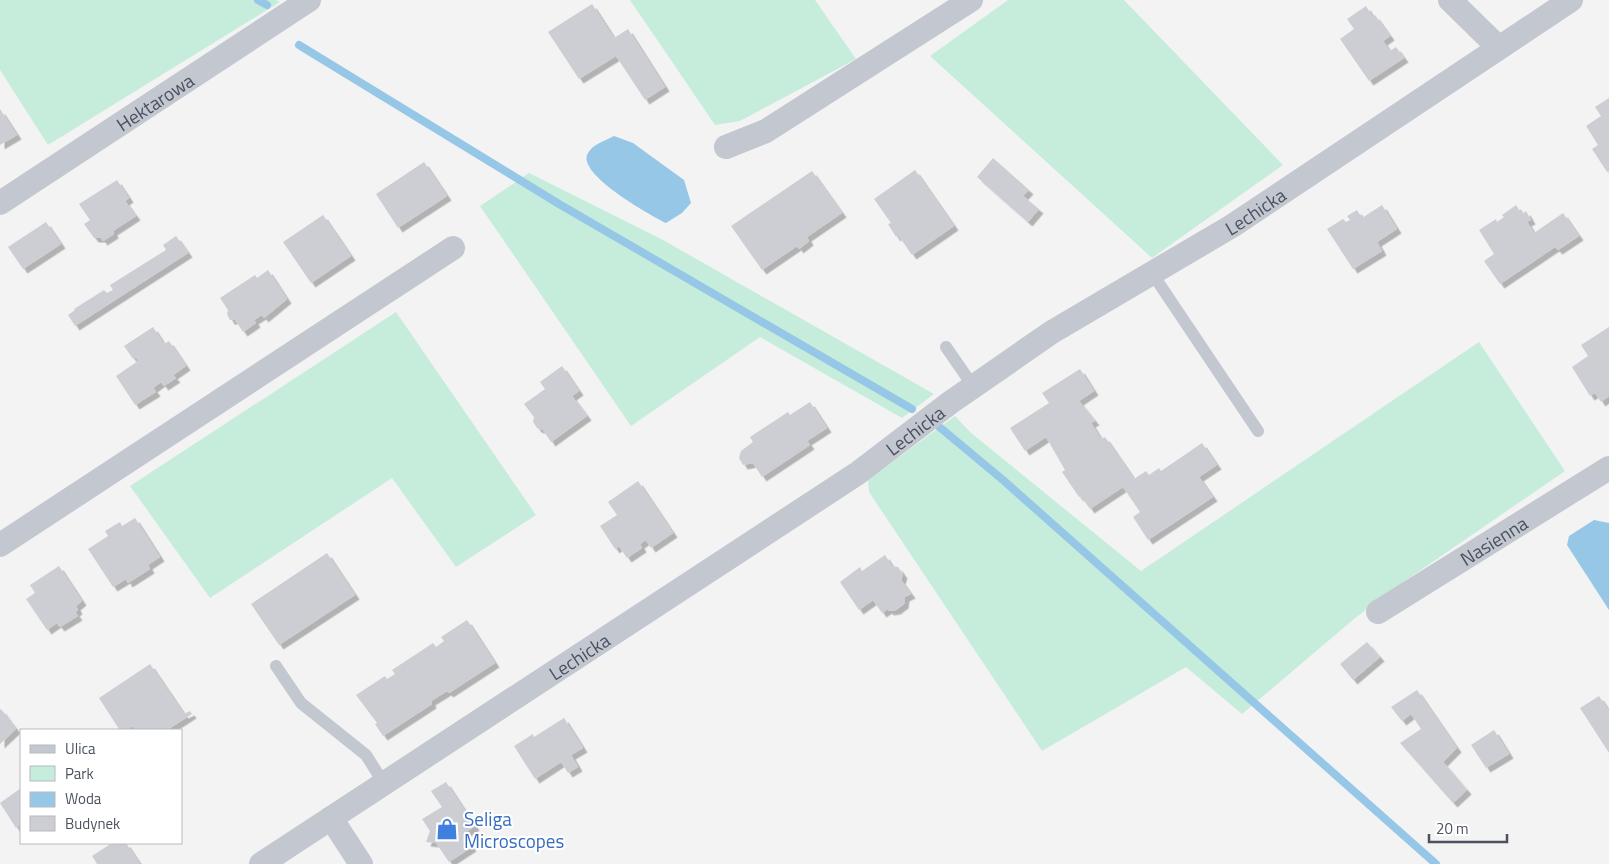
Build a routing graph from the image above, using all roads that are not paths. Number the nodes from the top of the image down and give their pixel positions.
1 (309, 0) edge
2 (971, 0) edge
3 (1450, 0) edge
4 (1571, 0) edge
5 (1498, 47) junction
6 (726, 147) dead end
7 (0, 203) edge
8 (453, 248) dead end
9 (1152, 273) junction
10 (946, 347) dead end
11 (973, 386) junction
12 (1258, 431) dead end
13 (1609, 468) edge
14 (0, 544) edge
15 (1378, 612) dead end
16 (276, 666) dead end
17 (383, 782) junction
18 (331, 818) junction
19 (261, 864) edge
20 (360, 864) edge

1 - 7 street, Hektarowa
2 - 6 street
3 - 5 street
4 - 5 street, Lechicka
5 - 9 street, Lechicka
8 - 14 street
9 - 11 street, Lechicka
9 - 12 lane
10 - 11 lane
11 - 17 street, Lechicka
13 - 15 street, Nasienna
16 - 17 lane
17 - 18 street, Lechicka
18 - 19 street, Lechicka
18 - 20 street

